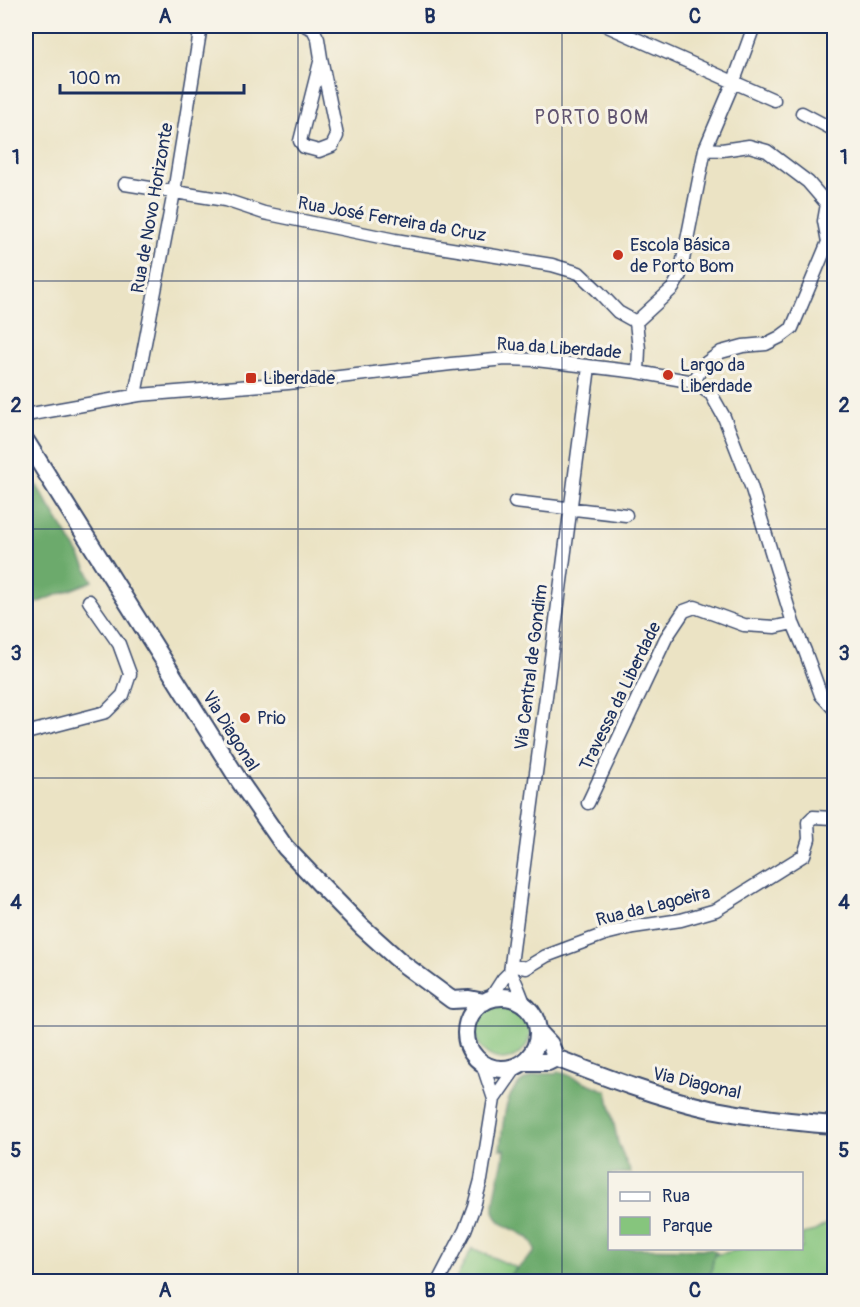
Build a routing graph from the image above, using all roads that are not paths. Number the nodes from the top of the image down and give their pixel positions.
1 (201, 26) edge
2 (306, 26) edge
3 (607, 26) edge
4 (754, 26) edge
5 (625, 29) edge
6 (321, 58) junction
7 (734, 81) junction
8 (774, 100) dead end
9 (802, 113) dead end
10 (834, 130) edge
11 (705, 149) junction
12 (125, 184) dead end
13 (834, 191) edge
14 (174, 192) junction
15 (826, 204) junction
16 (636, 321) junction
17 (589, 368) junction
18 (638, 372) junction
19 (694, 382) junction
20 (135, 395) junction
21 (26, 415) edge
22 (26, 441) edge
23 (515, 502) dead end
24 (570, 509) junction
25 (627, 515) dead end
26 (89, 601) dead end
27 (793, 623) junction
28 (834, 709) edge
29 (26, 733) edge
30 (588, 803) dead end
31 (834, 818) edge
32 (511, 968) junction
33 (452, 1000) junction
34 (487, 1001) junction
35 (525, 1005) junction
36 (538, 1031) junction
37 (466, 1032) junction
38 (556, 1058) junction
39 (482, 1063) junction
40 (520, 1064) junction
41 (494, 1099) junction
42 (834, 1125) edge
43 (438, 1281) edge

1 - 14 street, Rua de Novo Horizonte
2 - 6 street
3 - 5 street
4 - 7 street
5 - 7 street
6 - 6 street
7 - 8 street
7 - 11 street
9 - 10 street
11 - 15 street
11 - 16 street
12 - 14 street, Rua José Ferreira da Cruz
13 - 15 street
14 - 16 street, Rua José Ferreira da Cruz
14 - 20 street, Rua de Novo Horizonte
15 - 19 street
16 - 18 street
17 - 18 street, Rua da Liberdade
17 - 20 street, Rua da Liberdade
17 - 24 street, Via Central de Gondim
18 - 19 street, Rua da Liberdade
19 - 27 street
20 - 21 street, Rua da Liberdade
22 - 33 main road, Via Diagonal
23 - 24 street
24 - 25 street
24 - 32 street, Via Central de Gondim
26 - 29 street
27 - 28 street
27 - 30 street, Travessa da Liberdade
31 - 32 street, Rua da Lagoeira
32 - 34 street, Via Central de Gondim
32 - 35 street
33 - 34 main road
33 - 37 main road
34 - 35 main road
34 - 37 main road
35 - 36 main road
36 - 38 main road
36 - 40 main road
37 - 39 main road
38 - 40 main road, Via Diagonal
38 - 42 main road, Via Diagonal
39 - 40 main road, Via Diagonal
39 - 41 street
40 - 41 street
41 - 43 street

